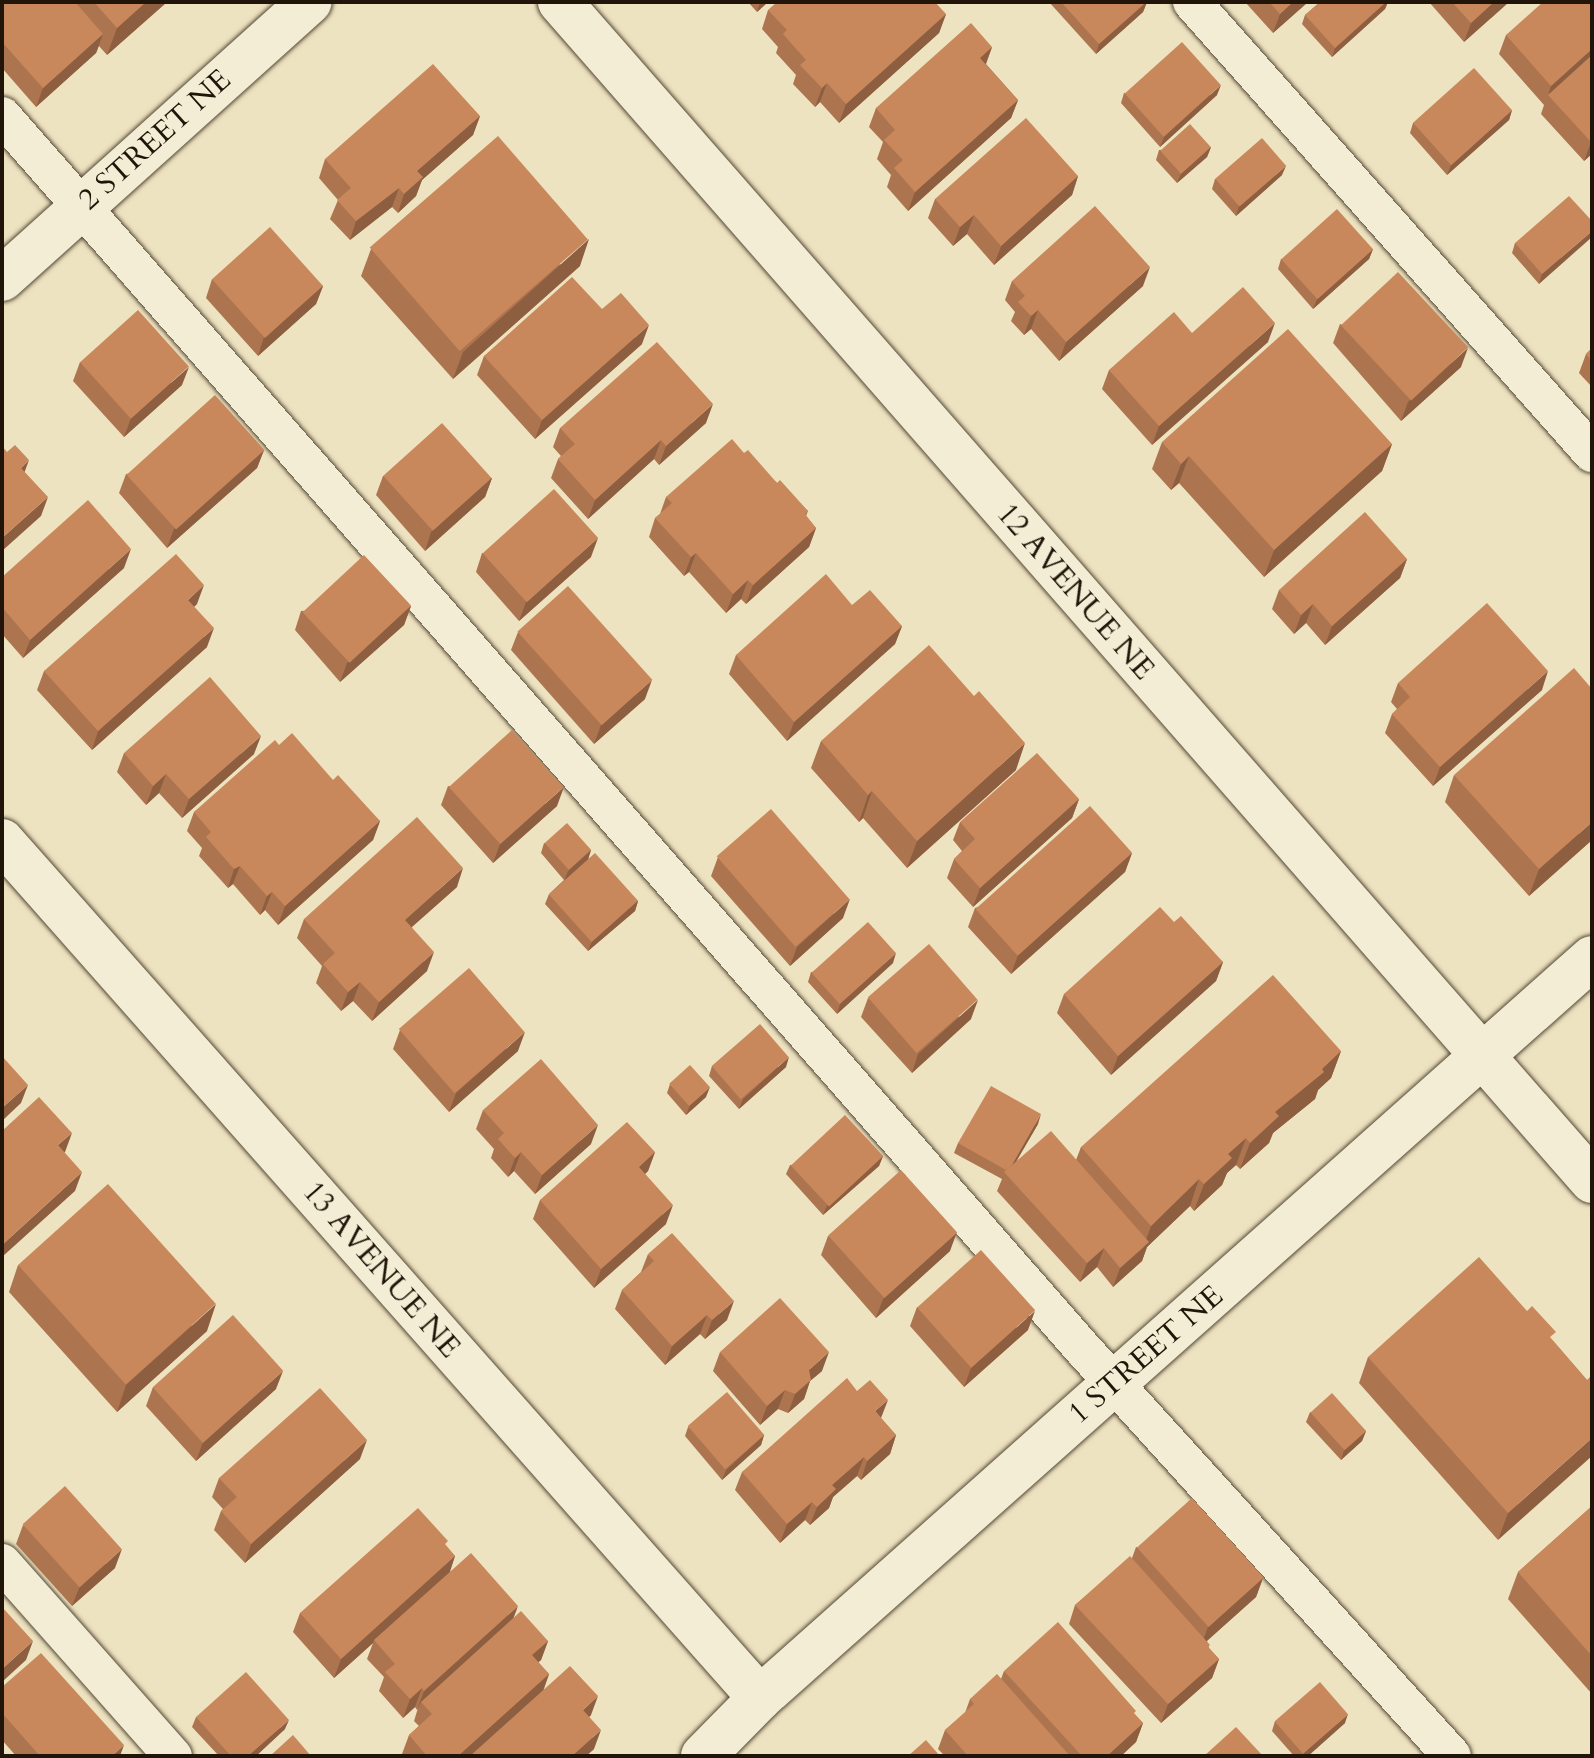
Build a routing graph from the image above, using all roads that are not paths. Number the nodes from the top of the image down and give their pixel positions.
1 (310, 2) edge
2 (560, 2) edge
3 (1192, 2) edge
4 (2, 116) edge
5 (81, 206) junction
6 (2, 279) edge
7 (1592, 453) edge
8 (2, 841) edge
9 (1592, 958) edge
10 (1482, 1059) junction
11 (1592, 1181) edge
12 (1114, 1383) junction
13 (2, 1563) edge
14 (760, 1698) junction
15 (173, 1756) edge
16 (703, 1756) edge
17 (1452, 1756) edge

1 - 5 street, 2 STREET NE
2 - 10 street, 12 AVENUE NE
3 - 7 lane
4 - 5 lane
5 - 6 street, 2 STREET NE
5 - 12 lane
8 - 14 street, 13 AVENUE NE
9 - 10 street, 1 STREET NE
10 - 11 street, 12 AVENUE NE
10 - 12 street, 1 STREET NE
12 - 14 street, 1 STREET NE
12 - 17 lane
13 - 15 lane
14 - 16 street, 1 STREET NE

